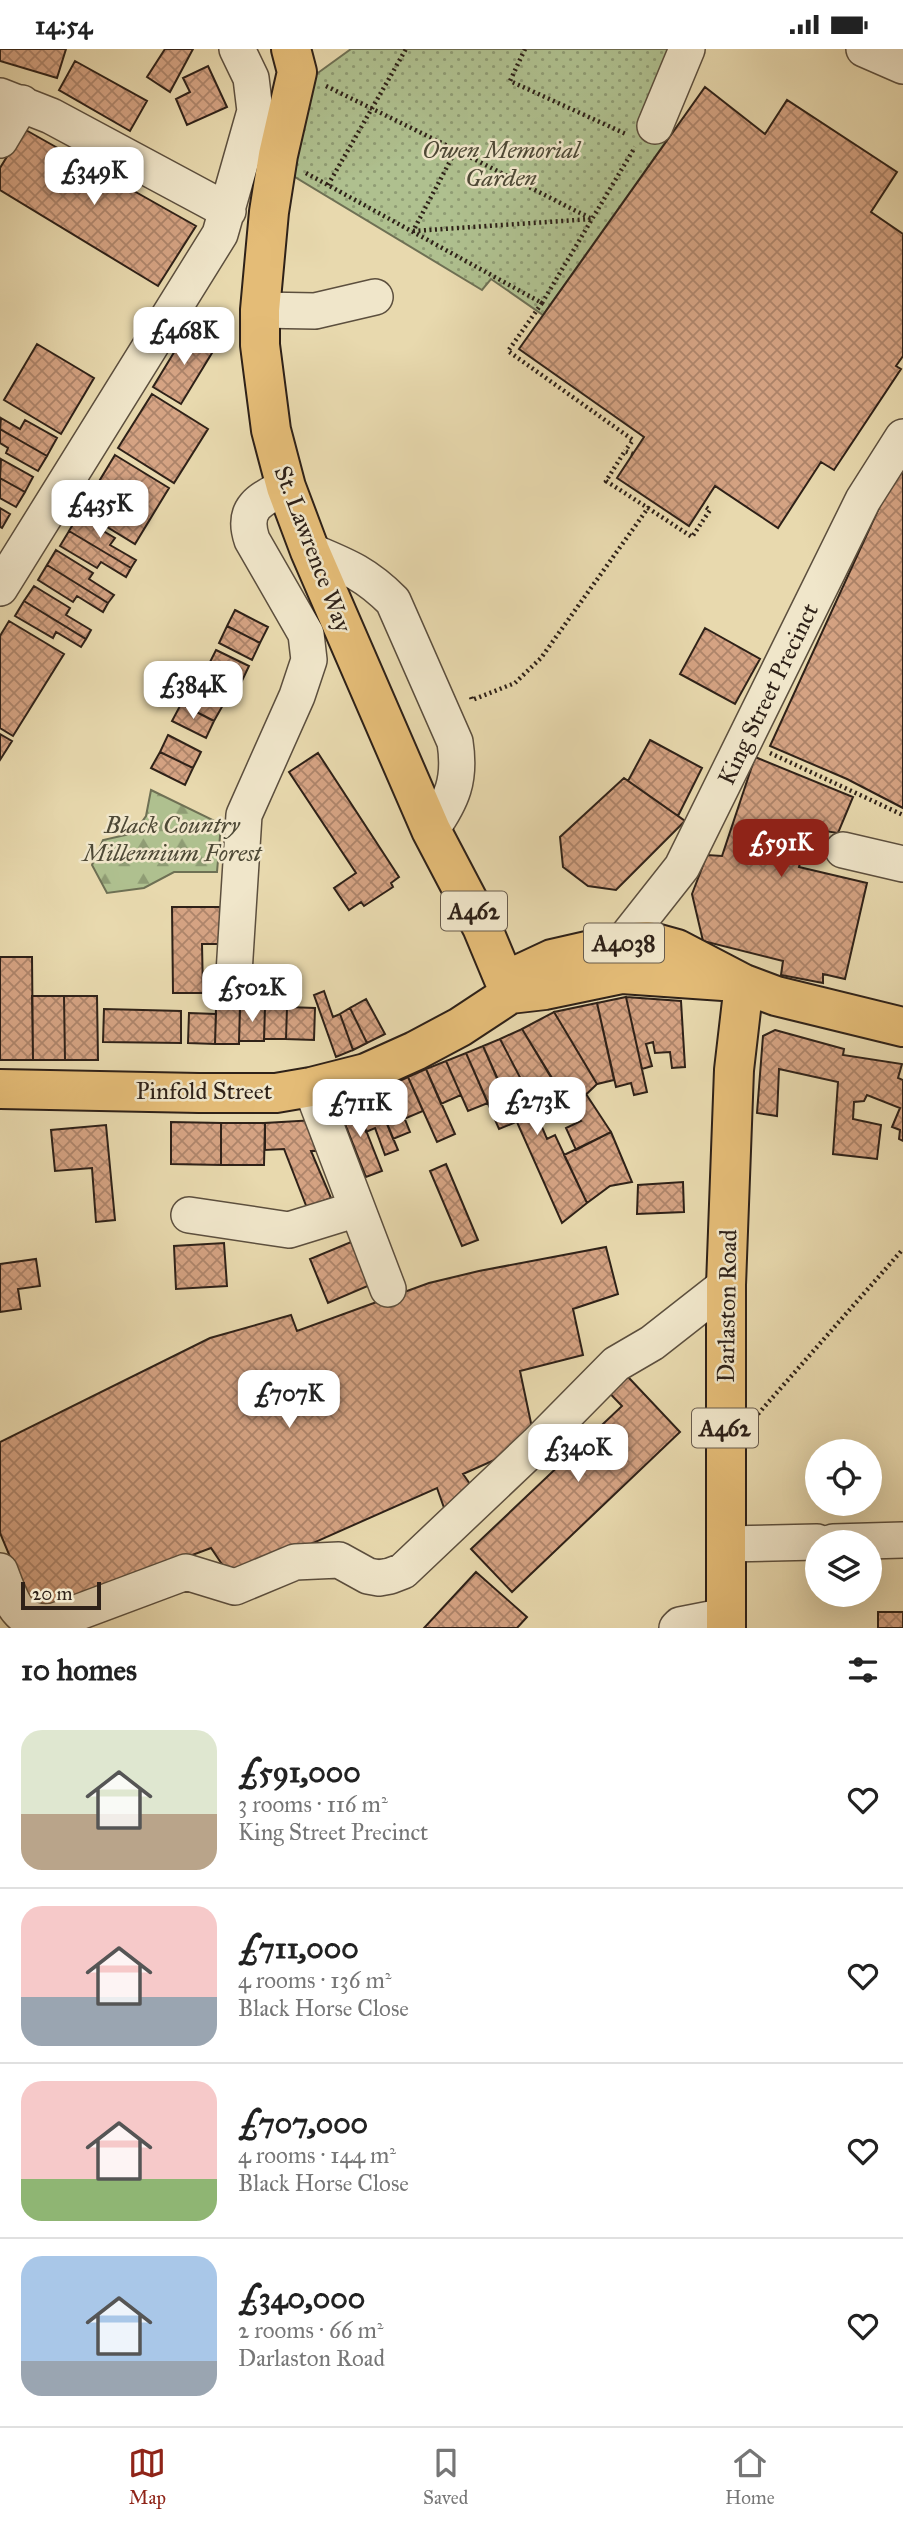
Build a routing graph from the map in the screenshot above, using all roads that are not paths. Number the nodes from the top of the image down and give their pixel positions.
1 (237, 49) edge
2 (687, 49) edge
3 (864, 49) edge
4 (302, 57) edge
5 (903, 66) edge
6 (11, 100) edge
7 (647, 133) road end
8 (0, 140) edge
9 (228, 211) junction
10 (375, 297) dead end
11 (260, 310) junction
12 (903, 437) edge
13 (286, 488) junction
14 (310, 551) junction
15 (0, 588) edge
16 (431, 830) junction
17 (843, 850) dead end
18 (903, 865) edge
19 (622, 943) junction
20 (744, 984) junction
21 (233, 989) dead end
22 (510, 994) junction
23 (903, 1027) edge
24 (311, 1087) junction
25 (0, 1089) edge
26 (358, 1209) junction
27 (189, 1215) dead end
28 (726, 1285) junction
29 (388, 1289) dead end
30 (903, 1540) edge
31 (882, 1541) edge
32 (805, 1542) edge
33 (725, 1544) junction
34 (0, 1571) edge
35 (726, 1622) edge
36 (677, 1628) edge

1 - 9 street
2 - 7 street
3 - 5 street
4 - 11 main road, St. Lawrence Way / A462
6 - 8 street
6 - 9 street
9 - 15 street
10 - 11 street
11 - 13 main road, St. Lawrence Way / A462
12 - 19 street, King Street Precinct
13 - 14 main road, St. Lawrence Way / A462
13 - 21 street
14 - 16 main road, St. Lawrence Way / A462
14 - 16 street
16 - 22 main road, St. Lawrence Way / A462
17 - 18 street
19 - 20 main road, A4038
19 - 22 main road, A4038
20 - 22 main road, A4038
20 - 23 main road, A4038
20 - 28 main road, Darlaston Road / A462
22 - 24 main road, Pinfold Street / A4038
24 - 25 main road, Pinfold Street / A4038
24 - 26 street
26 - 27 street
26 - 29 street
28 - 33 main road, Darlaston Road / A462
28 - 34 street
30 - 31 street
32 - 33 street
33 - 35 main road, Darlaston Road / A462
35 - 36 street

